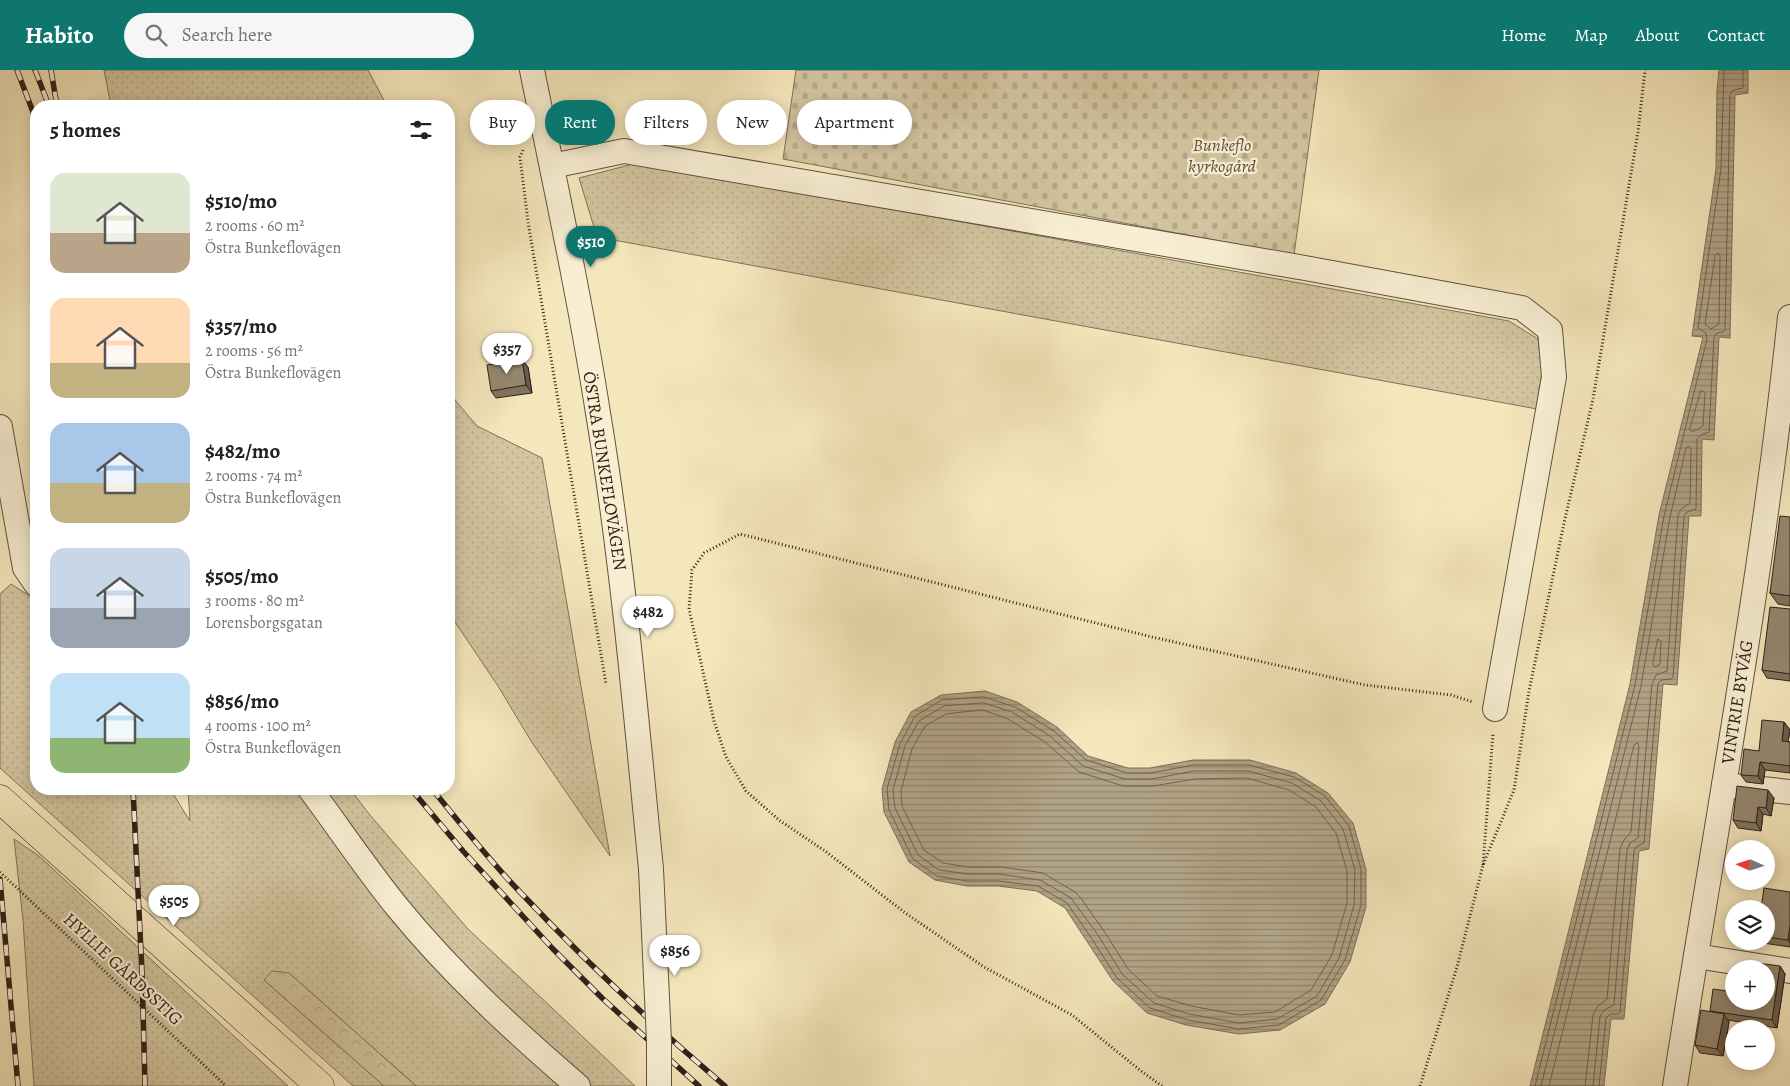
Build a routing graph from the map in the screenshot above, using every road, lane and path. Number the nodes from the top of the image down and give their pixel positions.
1 (532, 70) edge
2 (1645, 70) edge
3 (545, 131) joint
4 (548, 145) edge
5 (552, 166) junction
6 (1790, 316) edge
7 (1785, 418) edge
8 (0, 427) edge
9 (30, 575) edge
10 (608, 693) dead end
11 (1494, 709) junction
12 (1724, 785) junction
13 (1790, 792) edge
14 (314, 795) edge
15 (0, 799) edge
16 (1483, 865) junction
17 (0, 872) edge
18 (1696, 956) junction
19 (1790, 971) edge
20 (226, 1086) edge
21 (320, 1086) edge
22 (578, 1086) edge
23 (659, 1086) edge
24 (1162, 1086) edge
25 (1420, 1086) edge
26 (1675, 1086) edge

1 - 3 street, ÖSTRA BUNKEFLOVÄGEN
2 - 16 path
3 - 10 path
4 - 5 street, ÖSTRA BUNKEFLOVÄGEN
5 - 11 street
5 - 23 street, ÖSTRA BUNKEFLOVÄGEN, bridge
6 - 7 street, VINTRIE BYVÄG
7 - 12 street, VINTRIE BYVÄG
8 - 9 street
11 - 16 path
11 - 24 path
12 - 13 street
12 - 18 street, VINTRIE BYVÄG
14 - 22 street
15 - 21 main road
16 - 25 path
17 - 20 path, HYLLIE GÅRDSSTIG
18 - 19 street
18 - 26 street, VINTRIE BYVÄG

